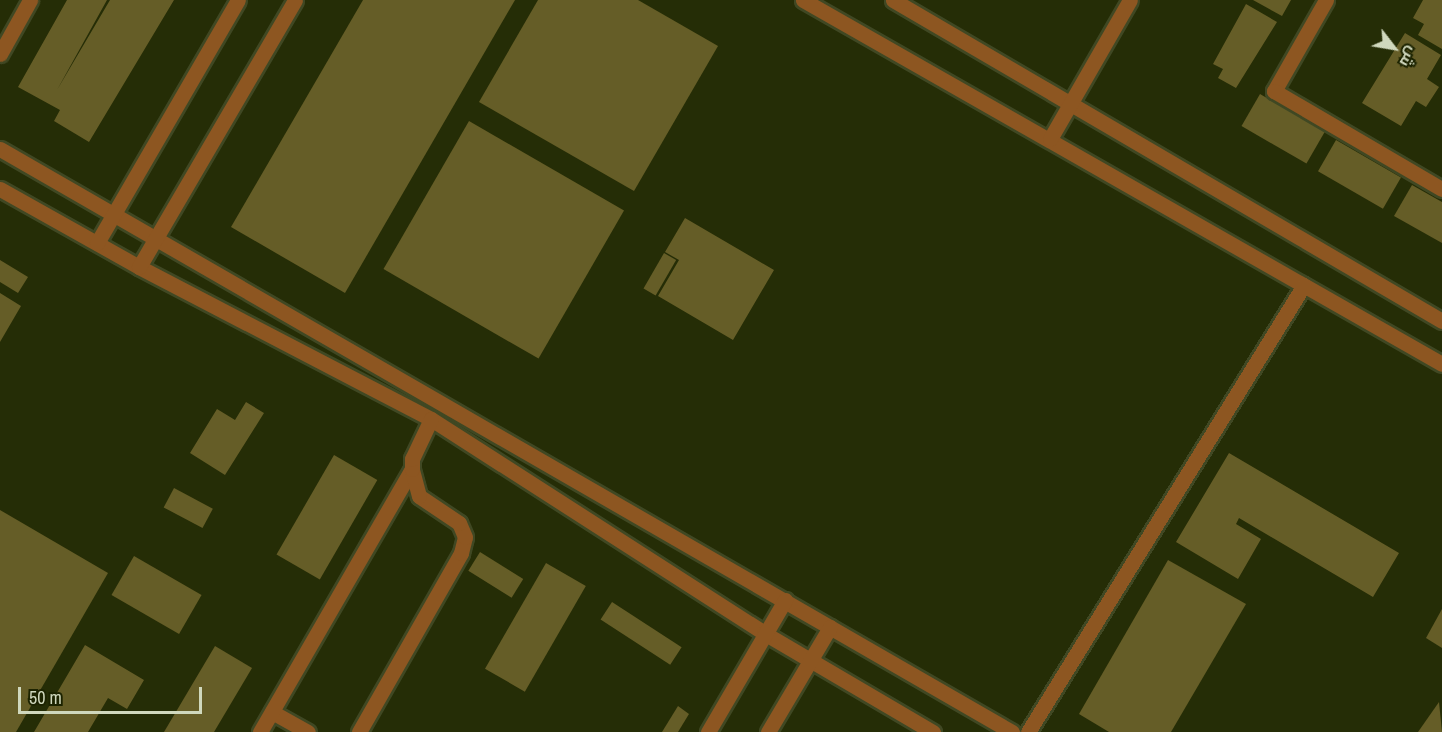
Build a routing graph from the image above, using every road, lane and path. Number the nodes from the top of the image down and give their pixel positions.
1 (30, 0) edge
2 (238, 0) edge
3 (295, 0) edge
4 (803, 0) edge
5 (893, 0) edge
6 (1130, 0) edge
7 (1326, 0) edge
8 (0, 54) edge
9 (1071, 107) junction
10 (1050, 139) junction
11 (0, 149) edge
12 (0, 189) edge
13 (1442, 189) edge
14 (115, 212) junction
15 (157, 236) junction
16 (97, 243) junction
17 (138, 267) junction
18 (1304, 285) junction
19 (1442, 321) edge
20 (1442, 364) edge
21 (431, 419) junction
22 (412, 469) junction
23 (785, 600) junction
24 (830, 627) junction
25 (765, 633) junction
26 (809, 659) junction
27 (272, 712) junction
28 (261, 732) edge
29 (308, 732) edge
30 (359, 732) edge
31 (708, 732) edge
32 (768, 732) edge
33 (933, 732) edge
34 (1012, 732) edge
35 (1028, 732) edge

1 - 8 street
2 - 14 street
3 - 15 street
4 - 10 street
5 - 9 street
6 - 9 street
7 - 13 street
9 - 10 street
9 - 19 street
10 - 18 street
11 - 14 street
12 - 16 street
14 - 15 street
14 - 16 street
15 - 17 street
15 - 23 street
16 - 17 street
17 - 21 street
18 - 20 street
18 - 35 street
21 - 22 street
21 - 25 street
22 - 27 street
22 - 30 street
23 - 24 street
23 - 25 street
24 - 26 street
24 - 34 street
25 - 26 street
25 - 31 street
26 - 32 street
26 - 33 street
27 - 28 street
27 - 29 street

